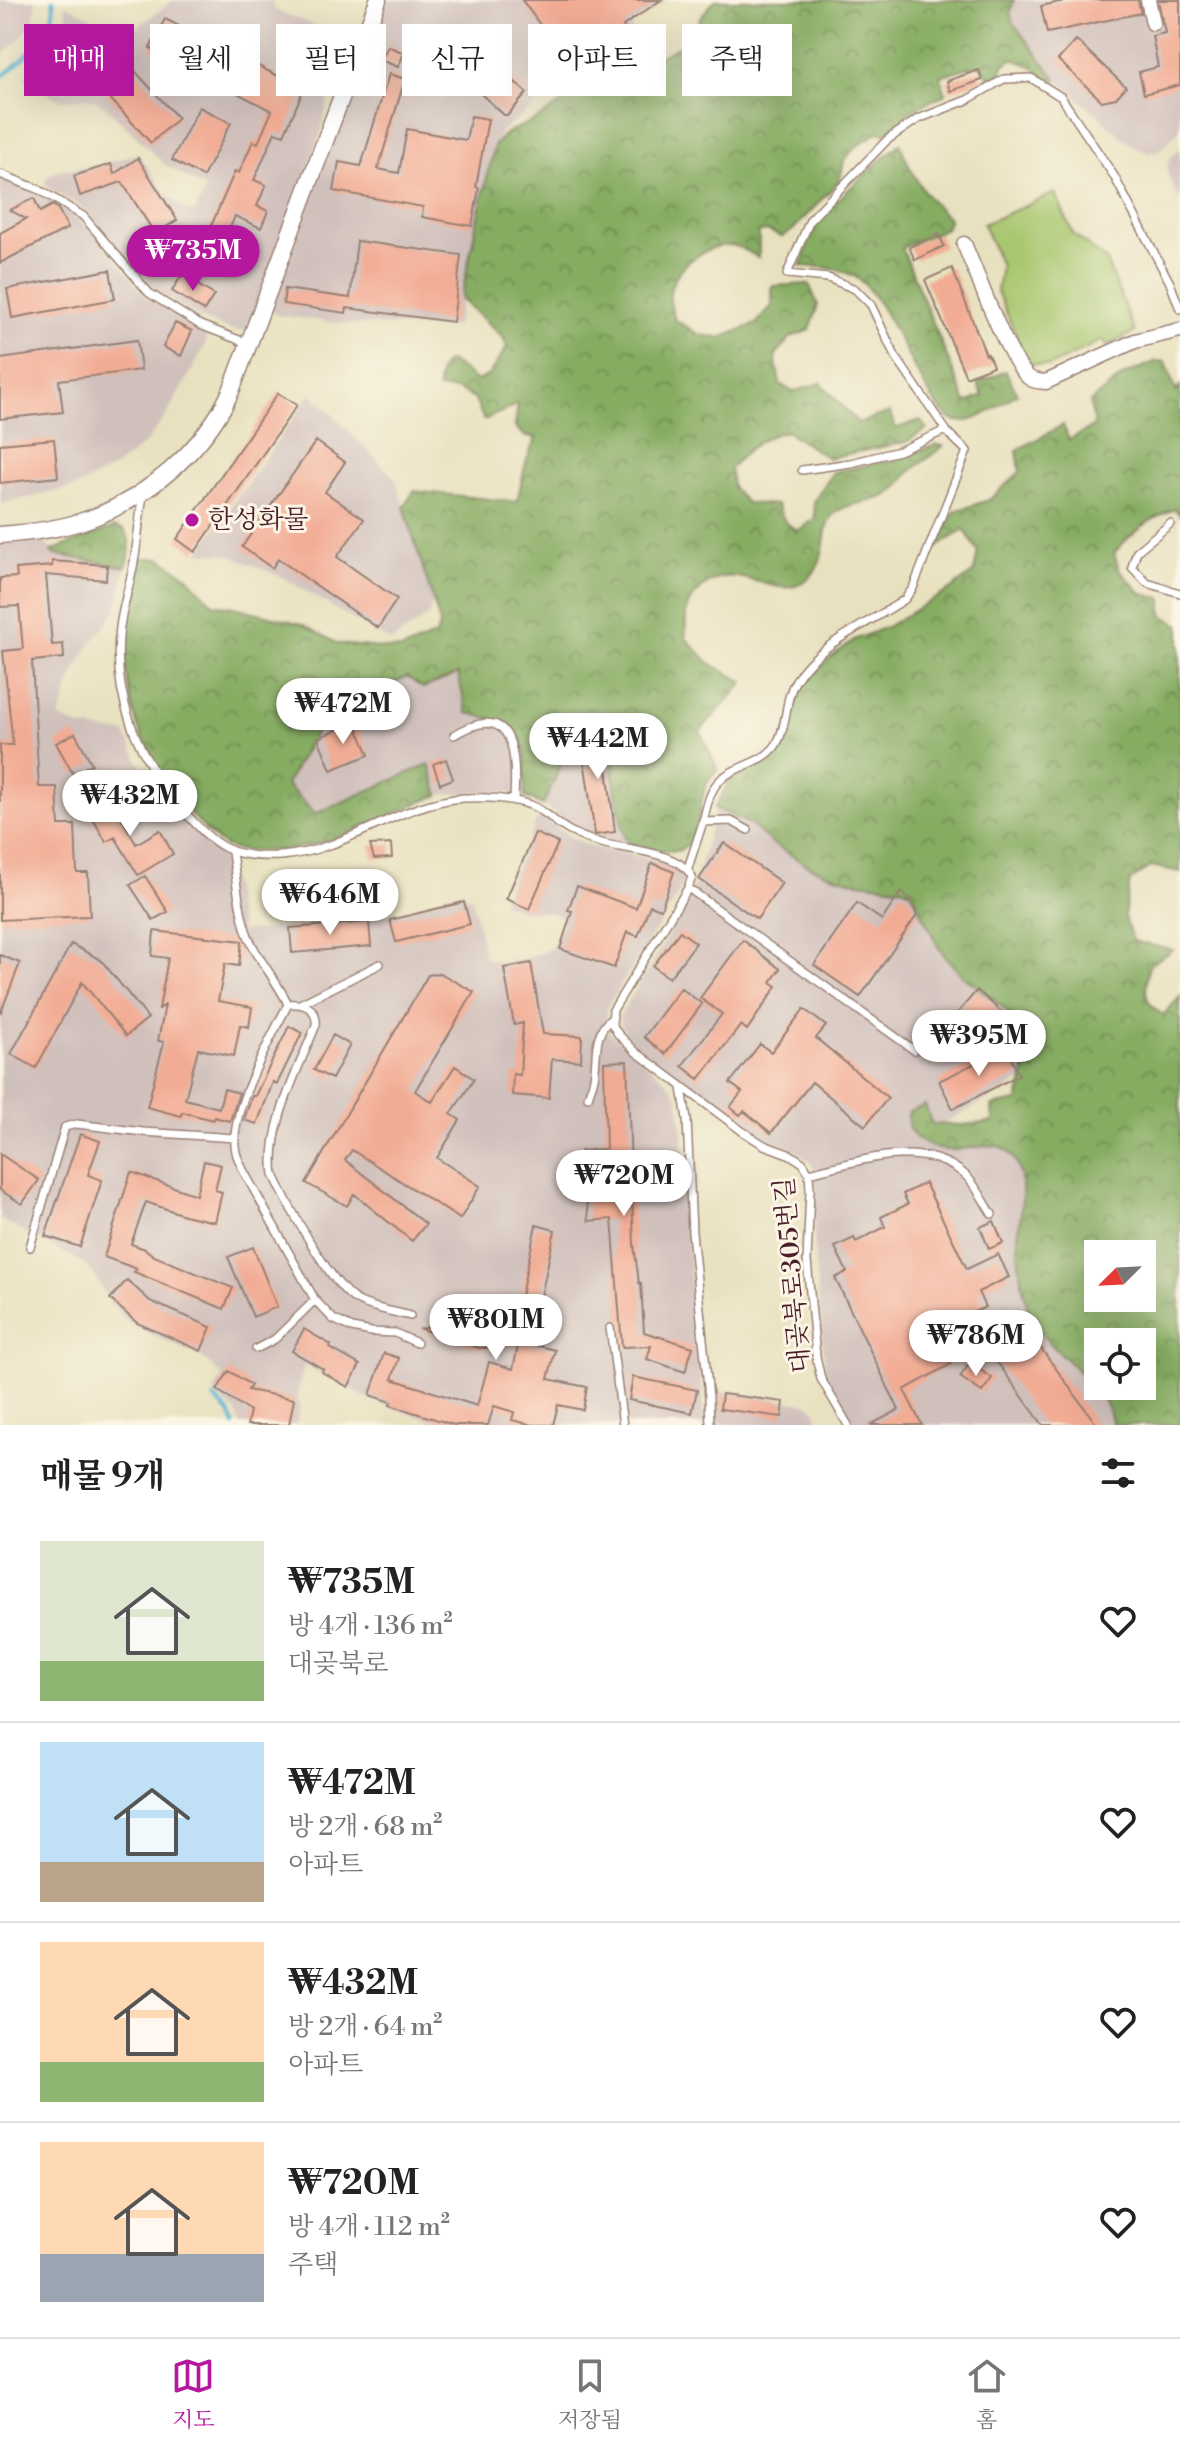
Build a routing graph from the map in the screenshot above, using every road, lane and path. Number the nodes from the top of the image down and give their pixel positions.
1 (378, 0) edge
2 (1148, 0) edge
3 (1153, 23) dead end
4 (0, 174) edge
5 (964, 244) dead end
6 (1180, 309) edge
7 (1180, 330) edge
8 (249, 344) junction
9 (946, 430) junction
10 (802, 470) dead end
11 (144, 490) junction
12 (1170, 524) dead end
13 (0, 535) edge
14 (1180, 593) edge
15 (454, 735) dead end
16 (514, 801) junction
17 (703, 822) junction
18 (748, 830) dead end
19 (232, 853) junction
20 (688, 868) junction
21 (688, 888) junction
22 (380, 964) dead end
23 (302, 1003) junction
24 (288, 1004) junction
25 (613, 1017) junction
26 (914, 1050) dead end
27 (682, 1088) junction
28 (588, 1097) dead end
29 (235, 1138) junction
30 (809, 1173) junction
31 (992, 1214) dead end
32 (30, 1247) dead end
33 (315, 1300) junction
34 (410, 1316) dead end
35 (610, 1328) dead end
36 (417, 1343) dead end
37 (256, 1349) dead end
38 (623, 1425) edge
39 (710, 1425) edge
40 (848, 1425) edge

1 - 8 street
2 - 3 street
4 - 8 lane
5 - 7 street
6 - 9 lane
8 - 11 street
9 - 10 lane
9 - 17 lane
11 - 13 street
11 - 19 lane
12 - 14 lane
15 - 16 lane
16 - 19 lane
16 - 20 lane
17 - 18 lane
17 - 20 lane
19 - 24 lane
20 - 21 lane
21 - 25 lane
21 - 26 lane
22 - 23 lane
23 - 24 lane
23 - 34 lane
24 - 29 lane
25 - 27 lane, 대곶북로305번길
25 - 28 lane
27 - 30 lane, 대곶북로305번길
27 - 39 lane
29 - 32 lane
29 - 33 lane
30 - 31 lane
30 - 40 lane, 대곶북로305번길
33 - 36 lane
33 - 37 lane
35 - 38 lane

